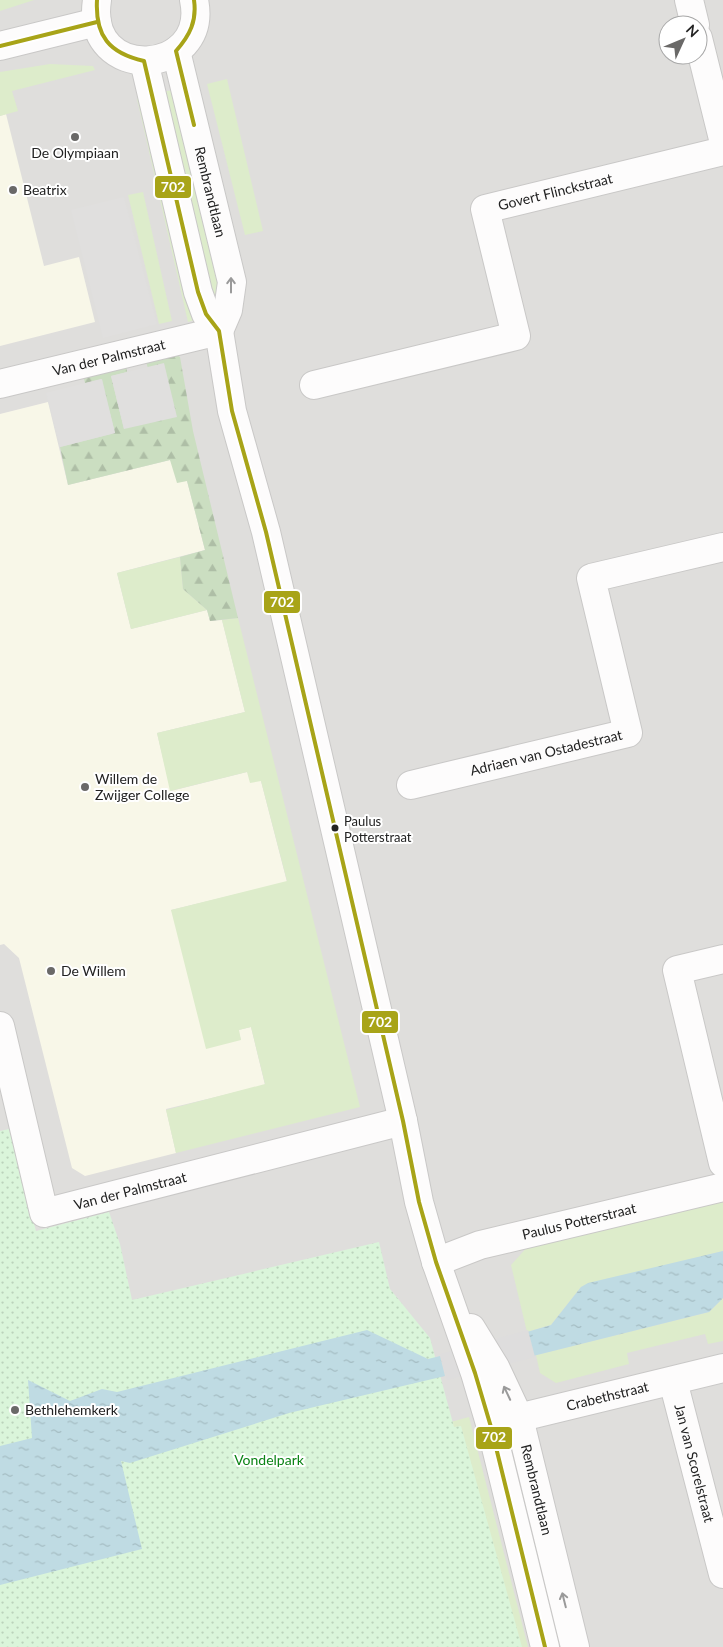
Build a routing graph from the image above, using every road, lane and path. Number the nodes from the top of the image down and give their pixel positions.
1 (194, 0) edge
2 (689, 0) edge
3 (97, 11) edge
4 (693, 15) edge
5 (0, 46) edge
6 (176, 51) junction
7 (144, 62) junction
8 (705, 65) edge
9 (723, 139) edge
10 (723, 152) edge
11 (219, 331) junction
12 (0, 384) edge
13 (314, 385) dead end
14 (723, 547) edge
15 (411, 785) dead end
16 (723, 959) edge
17 (0, 1026) edge
18 (403, 1121) junction
19 (723, 1163) edge
20 (723, 1187) edge
21 (436, 1262) junction
22 (723, 1368) edge
23 (485, 1370) junction
24 (673, 1381) junction
25 (519, 1418) junction
26 (491, 1427) junction
27 (723, 1574) edge
28 (546, 1647) edge
29 (575, 1647) edge

1 - 6 street
2 - 4 street
3 - 5 street
3 - 7 street
6 - 7 street
11 -> 6 street, Rembrandtlaan
7 - 11 street, Rembrandtlaan
8 - 9 street
10 - 13 street, Govert Flinckstraat
11 - 12 street, Van der Palmstraat
11 - 18 street, Rembrandtlaan
14 - 15 street, Adriaen van Ostadestraat
16 - 19 street
17 - 18 street, Van der Palmstraat
18 - 21 street, Rembrandtlaan
20 - 21 street, Paulus Potterstraat
21 - 23 street, Rembrandtlaan
22 - 24 street, Crabethstraat
25 -> 23 street, Rembrandtlaan
23 - 26 street, Rembrandtlaan
24 - 25 street, Crabethstraat
24 - 27 street, Jan van Scorelstraat
25 - 26 street, Crabethstraat
29 -> 25 street, Rembrandtlaan
26 - 28 street, Rembrandtlaan

